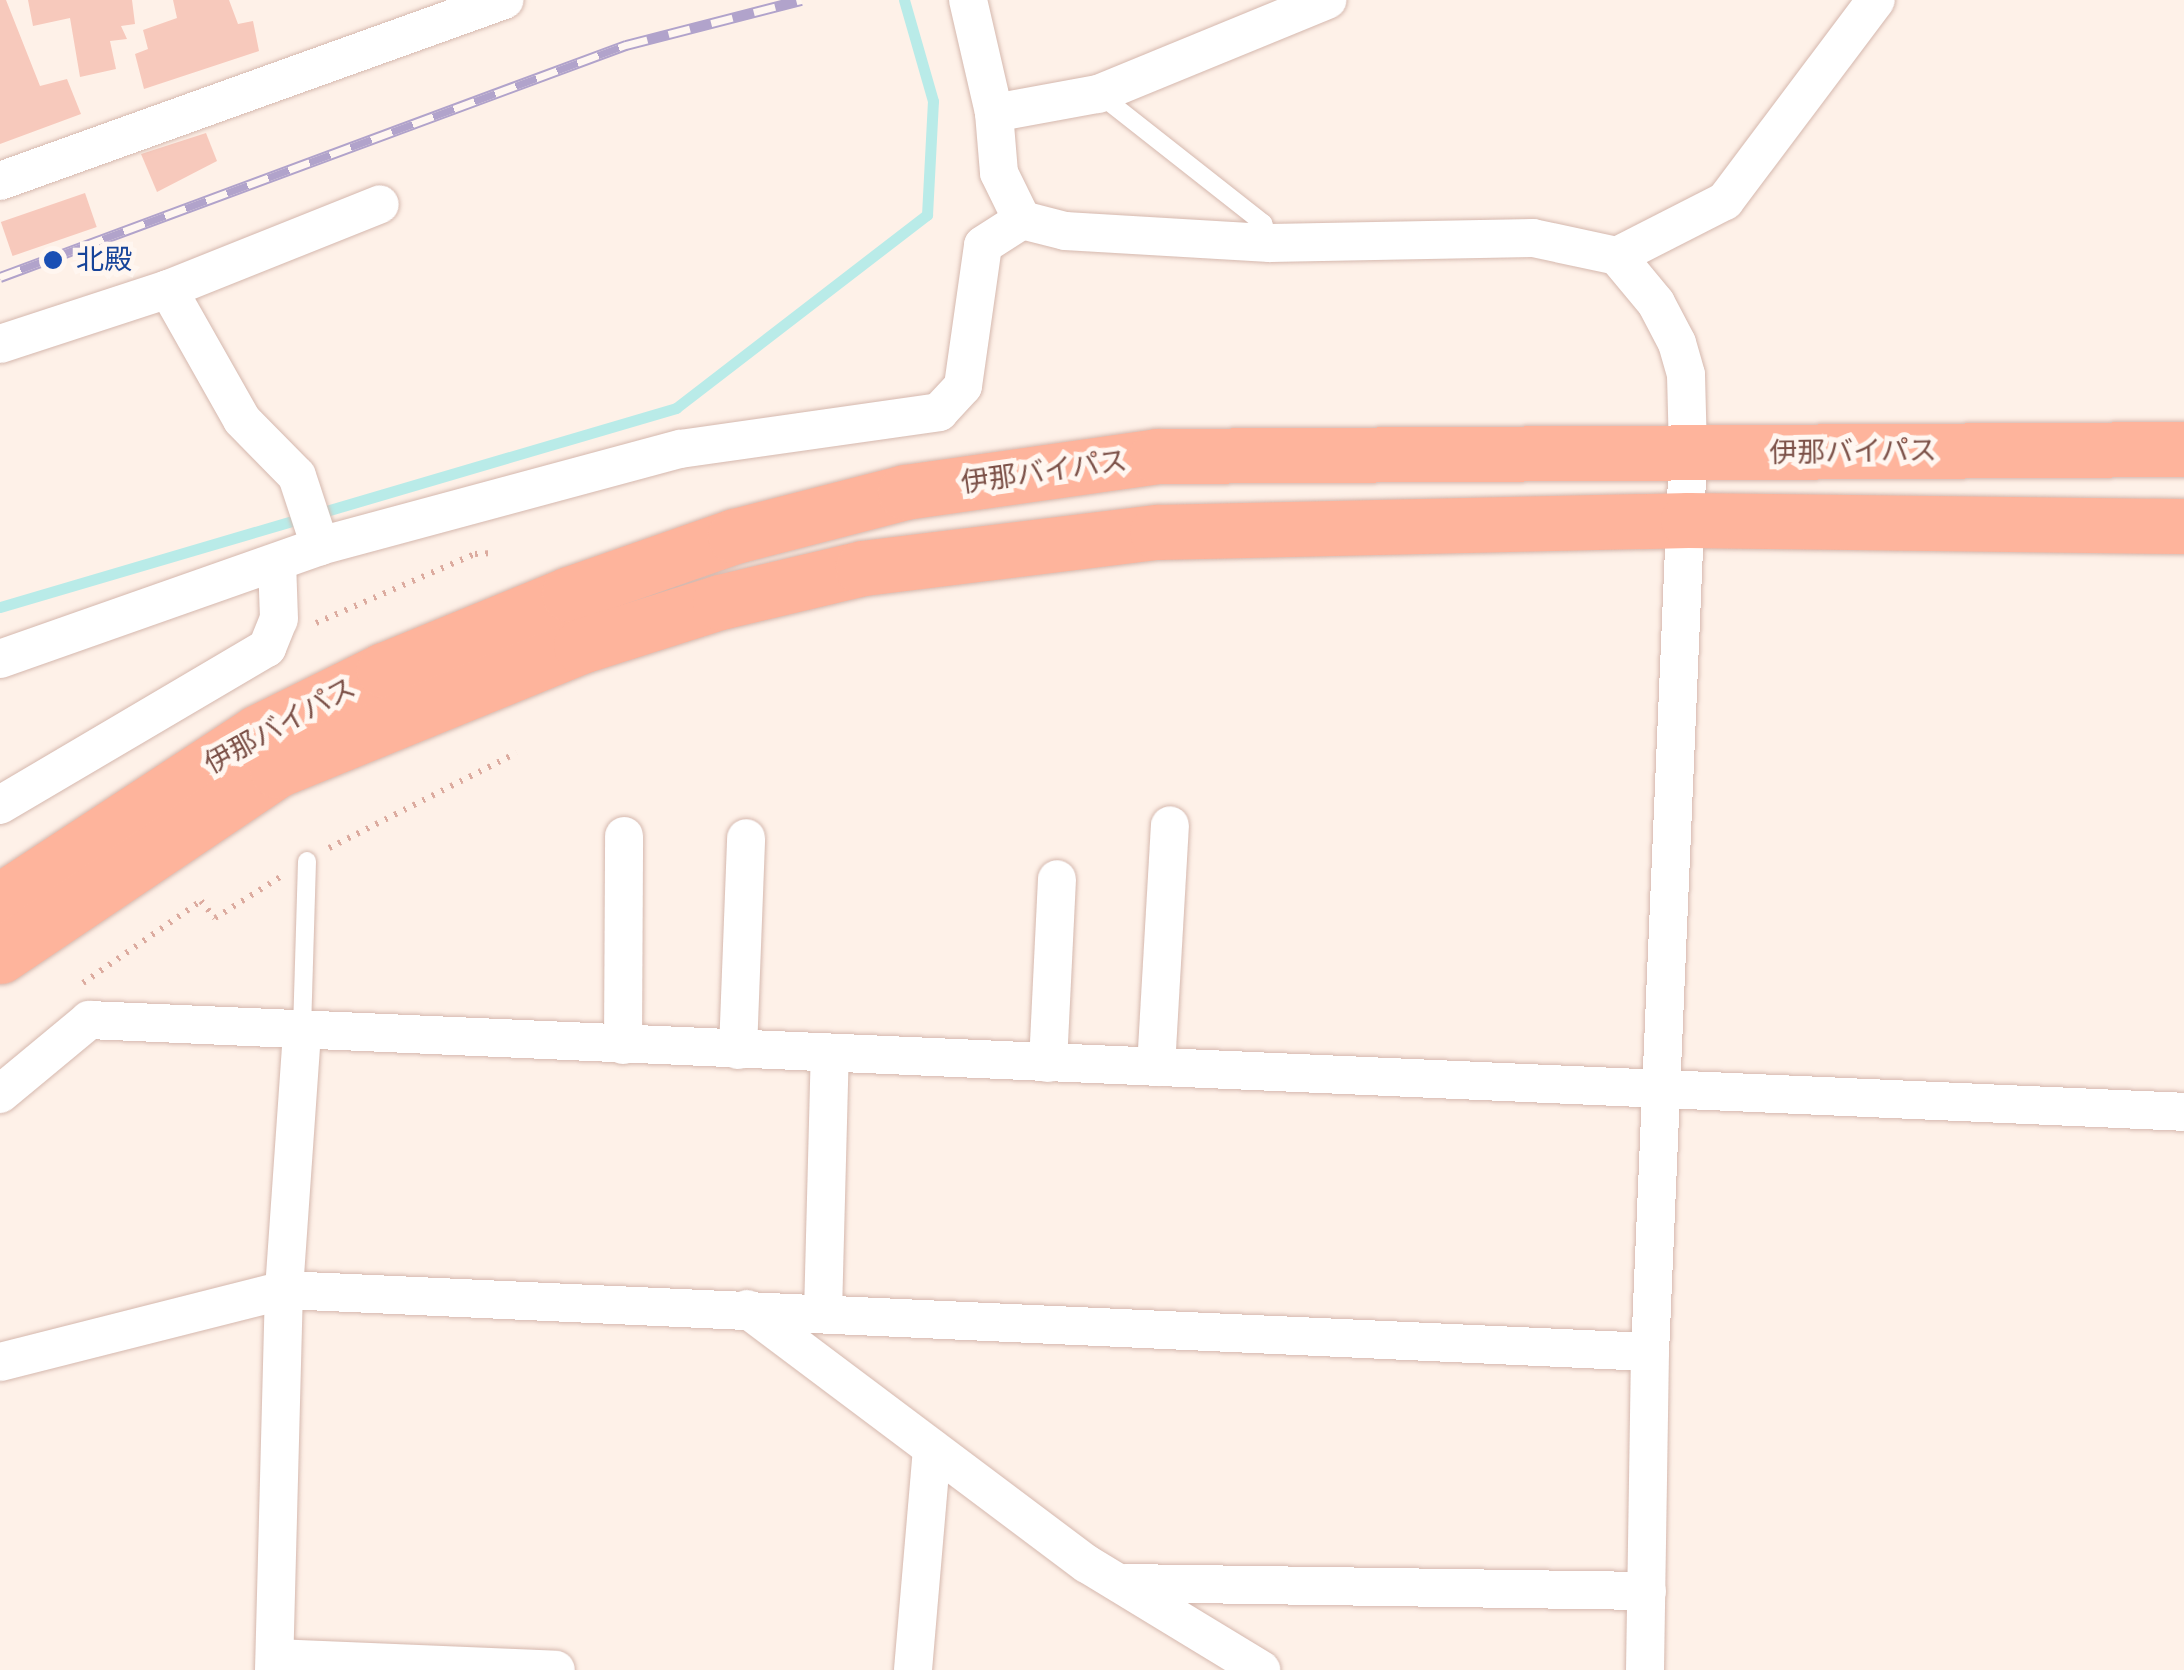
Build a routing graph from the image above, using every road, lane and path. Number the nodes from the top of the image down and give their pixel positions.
1 (504, 0) edge
2 (968, 0) edge
3 (1326, 0) edge
4 (1876, 0) edge
5 (1098, 94) junction
6 (994, 112) junction
7 (0, 181) edge
8 (380, 204) dead end
9 (1022, 220) junction
10 (1270, 244) junction
11 (1617, 256) junction
12 (168, 290) junction
13 (0, 344) edge
14 (2184, 449) edge
15 (1688, 454) junction
16 (1688, 520) junction
17 (2184, 526) edge
18 (319, 543) junction
19 (493, 553) dead end
20 (278, 563) junction
21 (328, 613) dead end
22 (0, 659) edge
23 (516, 754) dead end
24 (0, 806) edge
25 (1170, 825) dead end
26 (624, 836) dead end
27 (746, 838) dead end
28 (307, 861) junction
29 (1057, 879) dead end
30 (0, 901) edge
31 (0, 956) edge
32 (75, 989) dead end
33 (302, 1032) junction
34 (623, 1045) junction
35 (738, 1050) junction
36 (830, 1054) junction
37 (1048, 1063) junction
38 (1156, 1067) junction
39 (1662, 1088) junction
40 (0, 1094) edge
41 (2184, 1112) edge
42 (284, 1290) junction
43 (747, 1309) junction
44 (823, 1313) junction
45 (1650, 1352) junction
46 (0, 1362) edge
47 (932, 1449) junction
48 (1122, 1583) junction
49 (1647, 1591) junction
50 (275, 1664) edge
51 (556, 1670) edge
52 (914, 1670) edge
53 (1261, 1670) edge
54 (1646, 1670) edge

1 - 7 street
2 - 6 street
3 - 5 street
4 - 11 street
5 - 6 street
5 - 10 lane
6 - 9 street
8 - 12 street
9 - 10 street
9 - 18 street
10 - 11 street
11 - 15 street
12 - 13 street
12 - 18 street
14 - 15 highway, 伊那バイパス
15 - 16 street
15 - 30 highway, 伊那バイパス
16 - 17 highway, 伊那バイパス
16 - 31 highway, 伊那バイパス
16 - 39 street
18 - 20 street
19 - 21 path
20 - 22 street
20 - 24 street
23 - 28 path
25 - 38 street
26 - 34 street
27 - 35 street
28 - 32 path
28 - 33 lane
29 - 37 street
33 - 34 street
33 - 40 street
33 - 42 street
34 - 35 street
35 - 36 street
36 - 37 street
36 - 44 street
37 - 38 street
38 - 39 street
39 - 41 street
39 - 45 street
42 - 43 street
42 - 46 street
42 - 50 street
43 - 44 street
43 - 47 street
44 - 45 street
45 - 49 street
47 - 48 street
47 - 52 street
48 - 49 street
48 - 53 street
49 - 54 street
50 - 51 street

